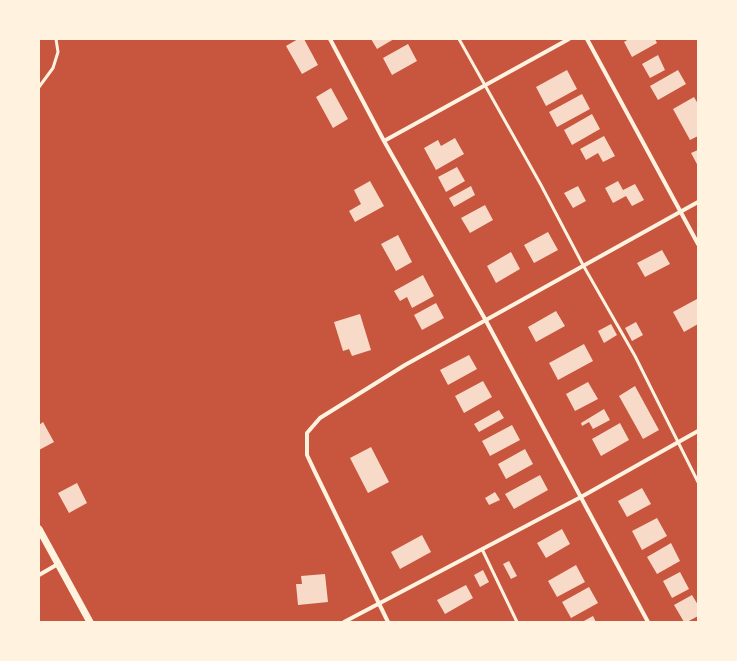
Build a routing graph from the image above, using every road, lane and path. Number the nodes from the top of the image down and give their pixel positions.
1 (56, 39) edge
2 (330, 39) edge
3 (459, 39) edge
4 (569, 39) edge
5 (587, 39) edge
6 (484, 86) junction
7 (39, 87) edge
8 (384, 141) junction
9 (698, 202) edge
10 (680, 211) junction
11 (698, 244) edge
12 (583, 265) junction
13 (485, 319) junction
14 (698, 431) edge
15 (678, 443) junction
16 (698, 482) edge
17 (581, 496) junction
18 (39, 529) edge
19 (482, 549) junction
20 (58, 564) junction
21 (39, 574) edge
22 (378, 603) junction
23 (90, 622) edge
24 (344, 622) edge
25 (388, 622) edge
26 (517, 622) edge
27 (648, 622) edge

1 - 7 lane
2 - 8 street
3 - 6 lane
4 - 6 street
5 - 10 street
6 - 8 street
6 - 12 lane
8 - 13 street
9 - 10 street
10 - 11 street
10 - 12 street
12 - 13 street
12 - 15 lane
13 - 17 street
13 - 22 street
14 - 15 street
15 - 16 lane
15 - 17 street
17 - 19 street
17 - 27 street
18 - 20 street
19 - 22 street
19 - 26 lane
20 - 21 street
20 - 23 street
22 - 24 street
22 - 25 street

